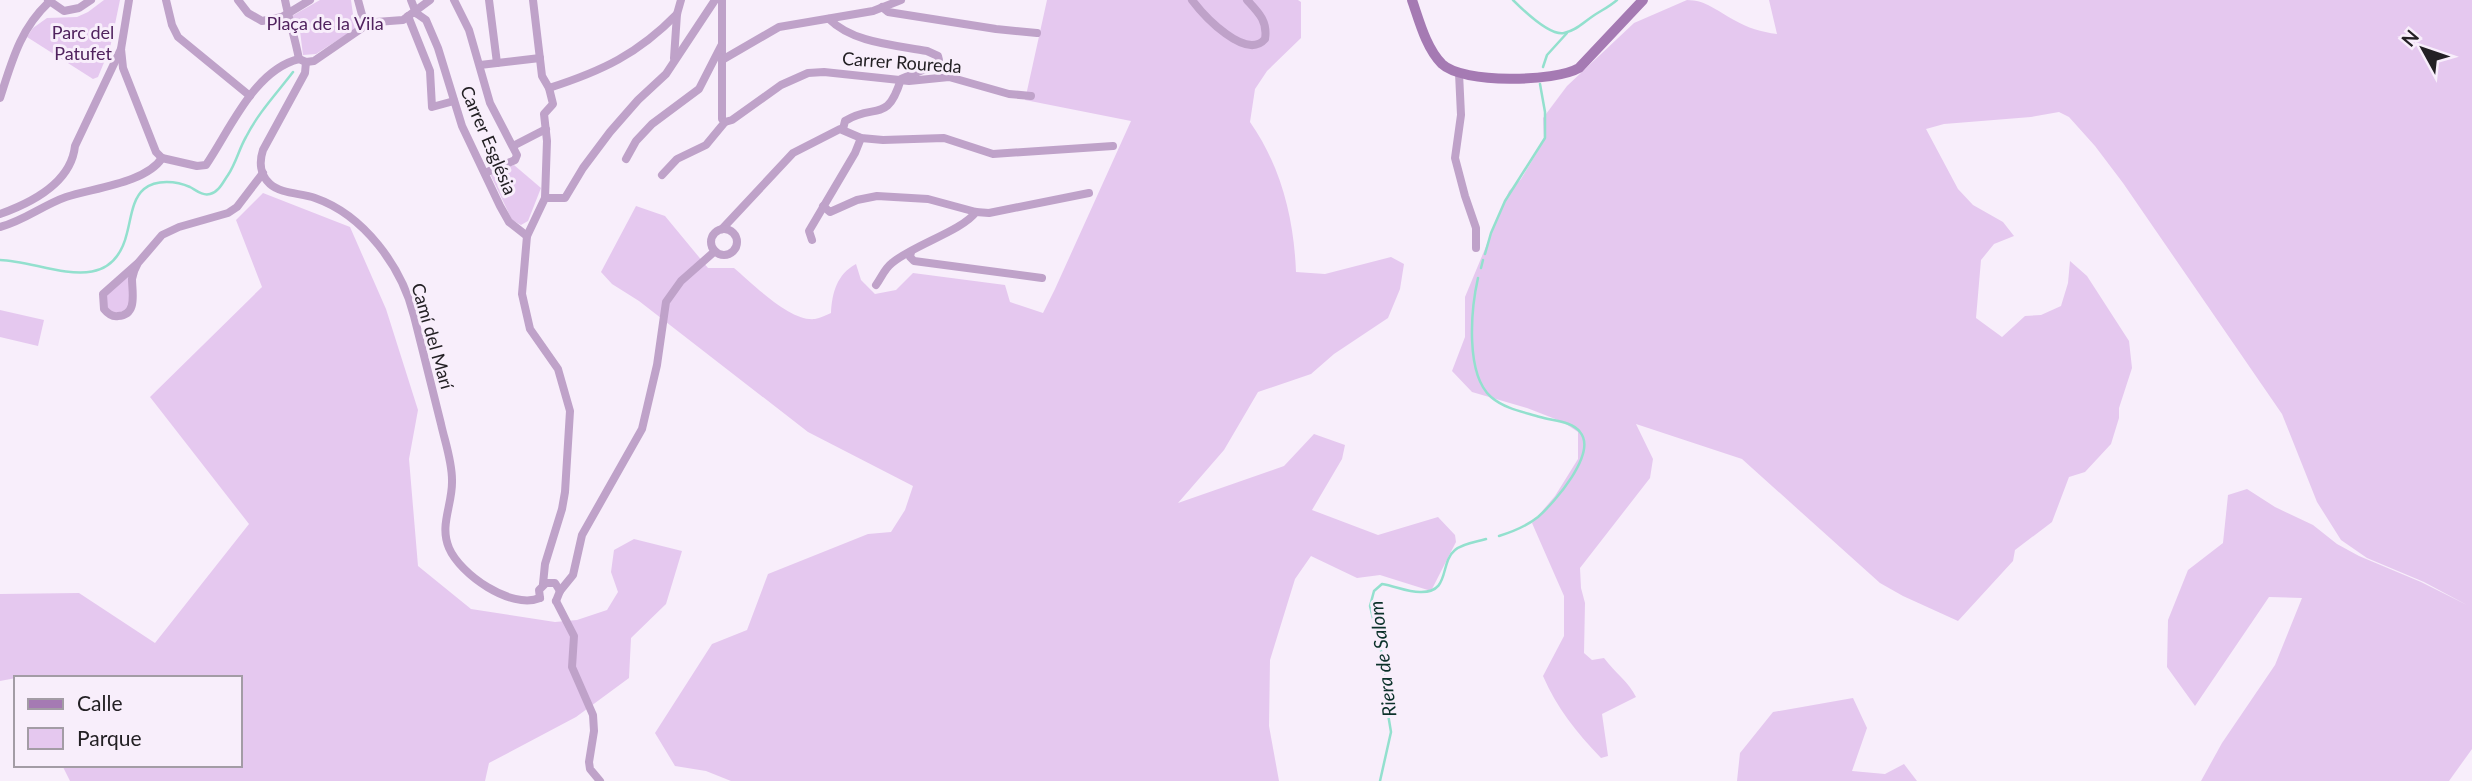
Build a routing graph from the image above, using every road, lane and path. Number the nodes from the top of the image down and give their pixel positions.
1 (91, 0) edge
2 (129, 0) edge
3 (166, 0) edge
4 (238, 0) edge
5 (245, 0) edge
6 (285, 0) edge
7 (310, 0) edge
8 (358, 0) edge
9 (411, 0) edge
10 (430, 0) edge
11 (454, 0) edge
12 (489, 0) edge
13 (533, 0) edge
14 (681, 0) edge
15 (722, 0) edge
16 (901, 0) edge
17 (1192, 0) edge
18 (1247, 0) edge
19 (1412, 0) edge
20 (1643, 0) edge
21 (49, 1) edge
22 (713, 4) edge
23 (882, 7) junction
24 (288, 13) junction
25 (412, 14) junction
26 (677, 14) junction
27 (722, 14) junction
28 (252, 17) junction
29 (829, 19) junction
30 (365, 26) junction
31 (1037, 33) dead end
32 (722, 44) junction
33 (121, 49) junction
34 (540, 58) junction
35 (302, 60) junction
36 (722, 60) junction
37 (674, 61) junction
38 (497, 63) junction
39 (480, 65) junction
40 (1459, 73) junction
41 (108, 77) junction
42 (901, 79) junction
43 (128, 80) junction
44 (550, 88) junction
45 (250, 96) junction
46 (1031, 96) dead end
47 (0, 98) edge
48 (454, 101) junction
49 (724, 122) junction
50 (546, 129) junction
51 (843, 129) junction
52 (861, 138) junction
53 (513, 146) junction
54 (1113, 146) dead end
55 (162, 158) junction
56 (626, 159) dead end
57 (263, 173) junction
58 (485, 173) junction
59 (662, 175) dead end
60 (1089, 193) dead end
61 (545, 198) junction
62 (823, 206) junction
63 (976, 212) junction
64 (0, 214) edge
65 (0, 227) edge
66 (722, 229) junction
67 (527, 236) junction
68 (812, 240) dead end
69 (1476, 248) dead end
70 (715, 251) junction
71 (911, 252) junction
72 (138, 262) junction
73 (1042, 278) dead end
74 (876, 285) dead end
75 (543, 584) junction
76 (560, 591) junction
77 (540, 598) junction
78 (556, 601) junction
79 (600, 781) edge

1 - 21 street
2 - 33 street
3 - 45 street
4 - 28 street
5 - 28 street
6 - 24 street
7 - 24 street
8 - 30 street
9 - 25 street
10 - 25 street
11 - 39 street
12 - 38 street
13 - 34 street
14 - 26 street
15 - 27 street
16 - 23 street
17 - 18 street
19 - 40 street
20 - 40 street
21 - 47 street
22 - 27 street
22 - 37 street
23 - 29 street
23 - 31 street
24 - 28 street
24 - 35 street
25 - 30 street
25 - 48 street, Carrer Església
25 - 48 street
26 - 37 street
26 - 44 street
27 - 32 street
29 - 36 street
29 - 42 street
30 - 35 street
32 - 36 street
32 - 56 street
33 - 41 street
33 - 43 street
34 - 38 street
34 - 44 street
35 - 45 street
35 - 57 street
36 - 49 street
37 - 61 street
38 - 39 street
39 - 53 street
40 - 69 street
41 - 43 street
41 - 64 street
42 - 46 street, Carrer Roureda
42 - 49 street, Carrer Roureda
42 - 51 street
43 - 55 street
44 - 50 street
45 - 55 street
48 - 58 street, Carrer Església
49 - 59 street, Carrer Roureda
50 - 53 street
50 - 61 street
51 - 52 street
51 - 66 street
52 - 54 street
52 - 62 street
53 - 58 street
55 - 65 street
57 - 72 street
57 - 77 street, Camí del Marí
58 - 67 street, Carrer Església
60 - 63 street
61 - 67 street
62 - 63 street
62 - 68 street
63 - 71 street
66 - 70 street
66 - 70 street
67 - 75 street
70 - 76 street
71 - 73 street
71 - 74 street
72 - 72 street
75 - 76 street
75 - 77 street
76 - 78 street
77 - 78 street
78 - 79 street

